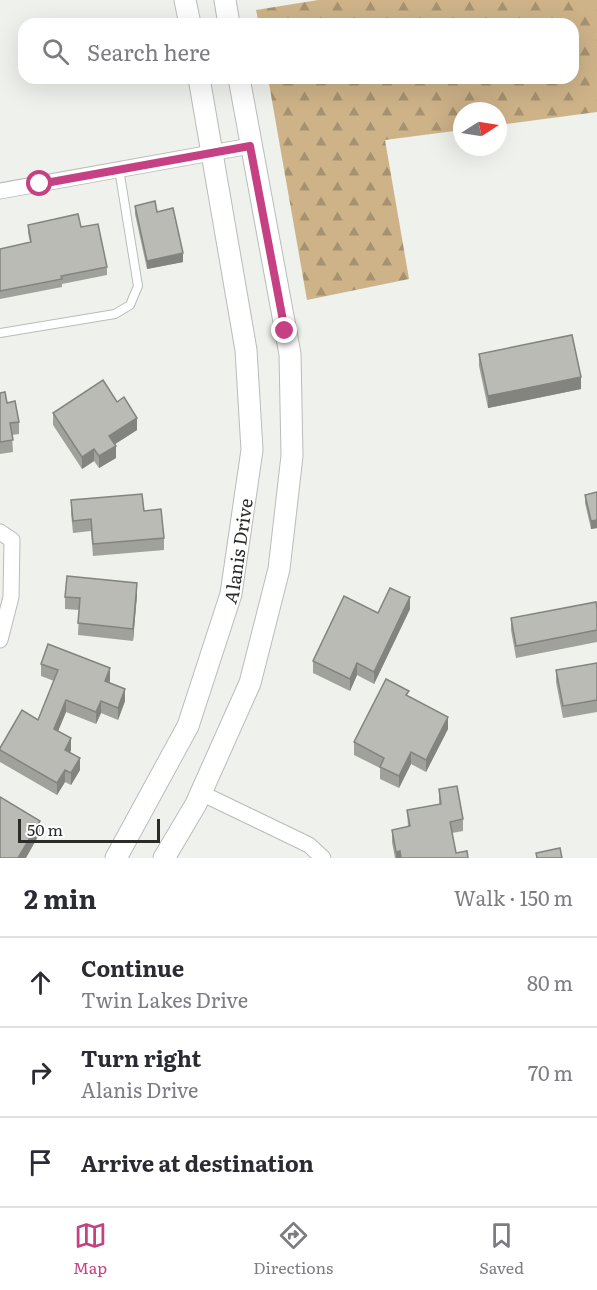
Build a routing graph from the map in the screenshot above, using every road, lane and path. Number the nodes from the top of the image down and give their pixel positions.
1 (186, 0) edge
2 (225, 0) edge
3 (188, 18) edge
4 (229, 18) edge
5 (200, 84) edge
6 (240, 84) edge
7 (250, 146) junction
8 (211, 153) junction
9 (119, 169) junction
10 (0, 191) edge
11 (0, 333) edge
12 (6, 536) edge
13 (0, 640) edge
14 (201, 793) junction
15 (116, 858) edge
16 (164, 858) edge
17 (323, 858) edge

1 - 3 main road
2 - 4 main road
5 - 8 main road, Alanis Drive
6 - 7 main road
7 - 8 street
7 - 14 main road
8 - 9 street
8 - 15 main road, Alanis Drive
9 - 10 street
9 - 11 lane
12 - 13 street
14 - 16 main road
14 - 17 street

